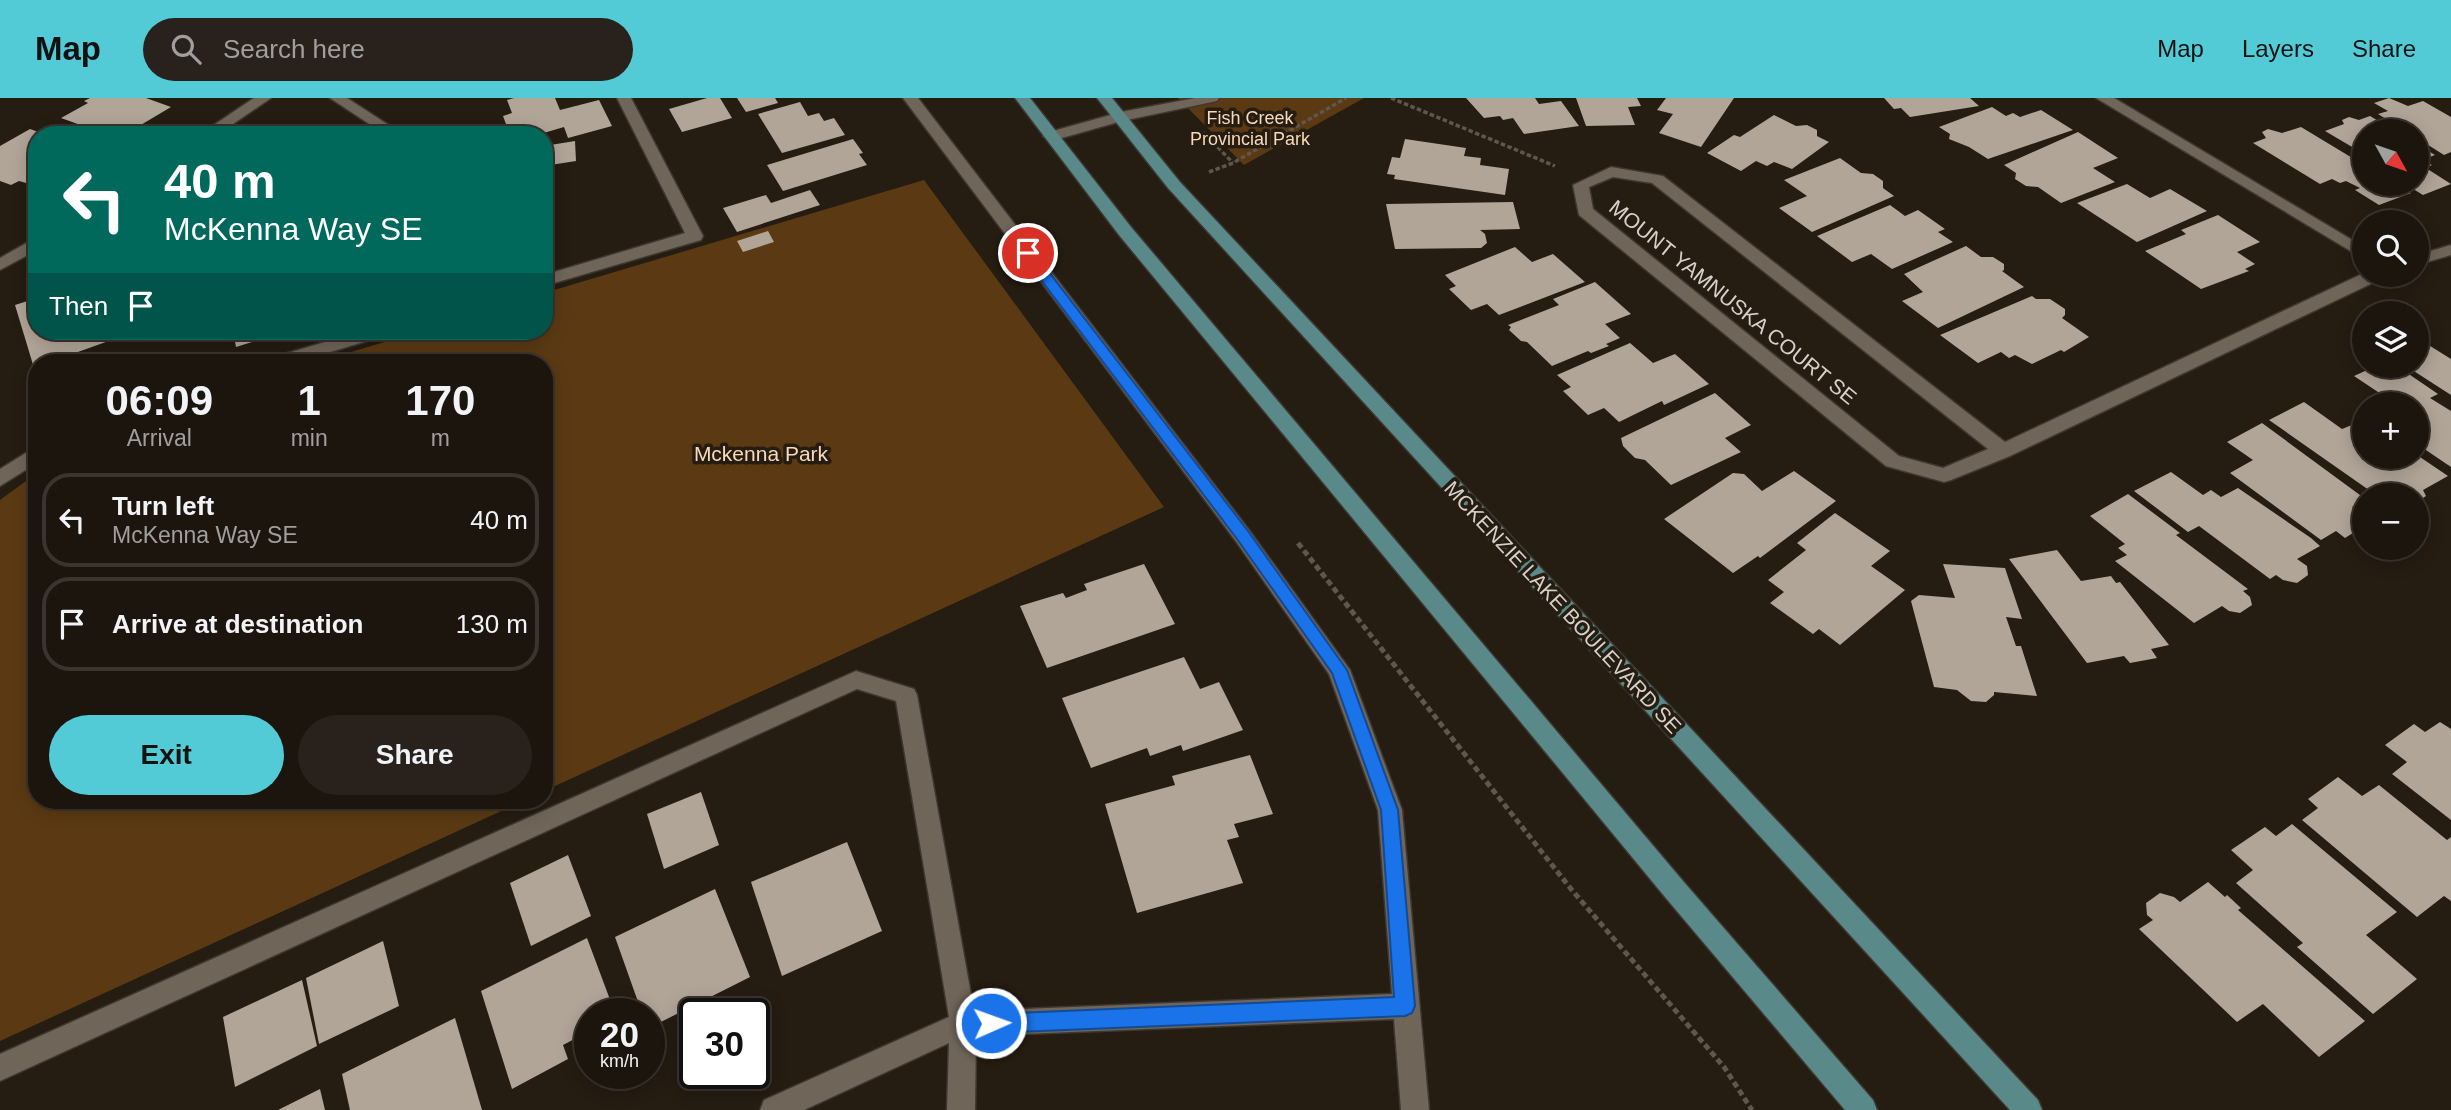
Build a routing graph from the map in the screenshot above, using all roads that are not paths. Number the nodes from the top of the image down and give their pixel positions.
1 (264, 98) edge
2 (337, 98) edge
3 (624, 98) edge
4 (910, 98) edge
5 (1022, 98) edge
6 (1104, 98) edge
7 (1212, 98) edge
8 (2103, 98) edge
9 (1121, 117) junction
10 (220, 126) edge
11 (382, 126) edge
12 (1051, 136) junction
13 (2352, 247) edge
14 (28, 248) edge
15 (2451, 250) edge
16 (2429, 256) edge
17 (0, 265) edge
18 (553, 278) edge
19 (2352, 286) edge
20 (351, 340) edge
21 (303, 354) edge
22 (2003, 451) junction
23 (28, 459) edge
24 (0, 479) edge
25 (1405, 1006) junction
26 (964, 1024) junction
27 (0, 1068) edge
28 (774, 1110) edge
29 (961, 1110) edge
30 (1415, 1110) edge
31 (1863, 1110) edge
32 (2028, 1110) edge

1 - 10 street
2 - 11 street
3 - 18 street
4 - 25 street
5 - 12 main road
6 - 9 main road, MCKENZIE LAKE BOULEVARD SE
7 - 9 street
8 - 13 street
9 - 12 street
9 - 32 main road, MCKENZIE LAKE BOULEVARD SE
12 - 31 main road
14 - 17 street
15 - 16 street
19 - 22 street, MOUNT YAMNUSKA COURT SE
20 - 21 street
22 - 22 street, MOUNT YAMNUSKA COURT SE
23 - 24 street
25 - 26 street
25 - 30 street
26 - 27 street
26 - 28 street
26 - 29 street

